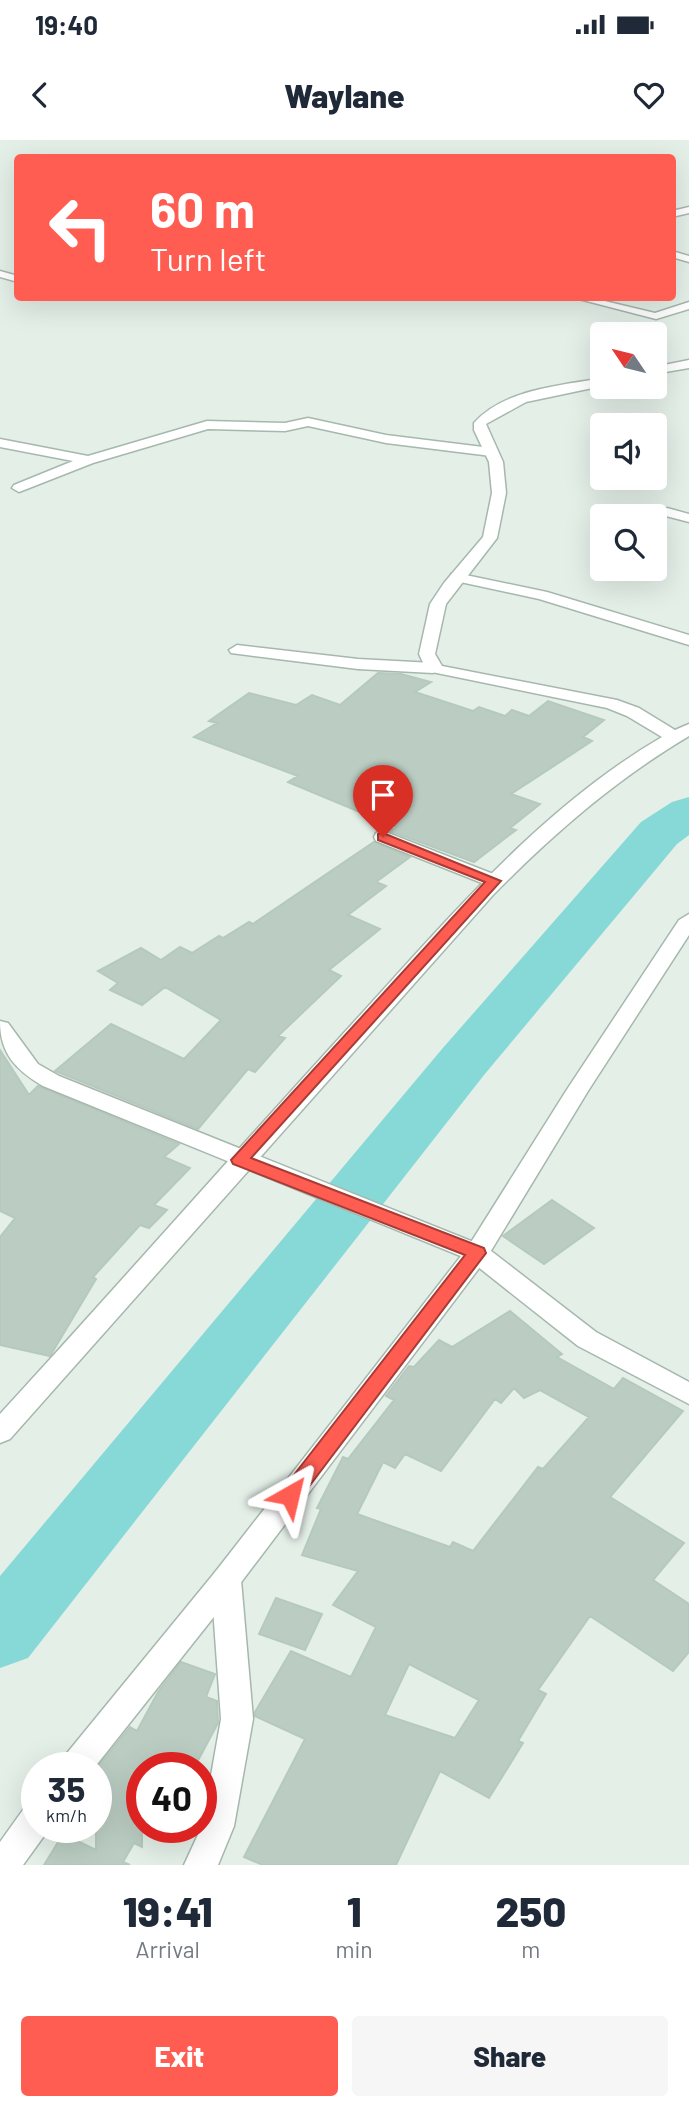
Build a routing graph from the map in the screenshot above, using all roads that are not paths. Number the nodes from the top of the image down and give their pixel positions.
1 (593, 301) edge
2 (689, 305) edge
3 (689, 364) edge
4 (667, 368) edge
5 (590, 384) edge
6 (0, 443) edge
7 (491, 452) junction
8 (88, 460) junction
9 (19, 488) dead end
10 (667, 512) dead end
11 (689, 518) edge
12 (456, 576) junction
13 (689, 640) edge
14 (237, 650) dead end
15 (433, 667) junction
16 (682, 733) edge
17 (383, 837) dead end
18 (494, 881) junction
19 (689, 920) edge
20 (0, 1028) edge
21 (244, 1161) junction
22 (477, 1253) junction
23 (689, 1394) edge
24 (0, 1432) edge
25 (226, 1580) junction
26 (87, 1752) edge
27 (21, 1840) edge
28 (3, 1865) edge
29 (201, 1865) edge

1 - 2 street
3 - 4 street
5 - 7 street
6 - 8 street
7 - 8 street
7 - 12 street
8 - 9 street
10 - 11 street
12 - 13 street
12 - 15 street
14 - 15 street
15 - 16 street
16 - 18 street
17 - 18 street
18 - 21 street
19 - 22 street
20 - 21 street
21 - 22 street
21 - 24 street
22 - 23 street
22 - 25 street
25 - 26 street
25 - 29 street
27 - 28 street

